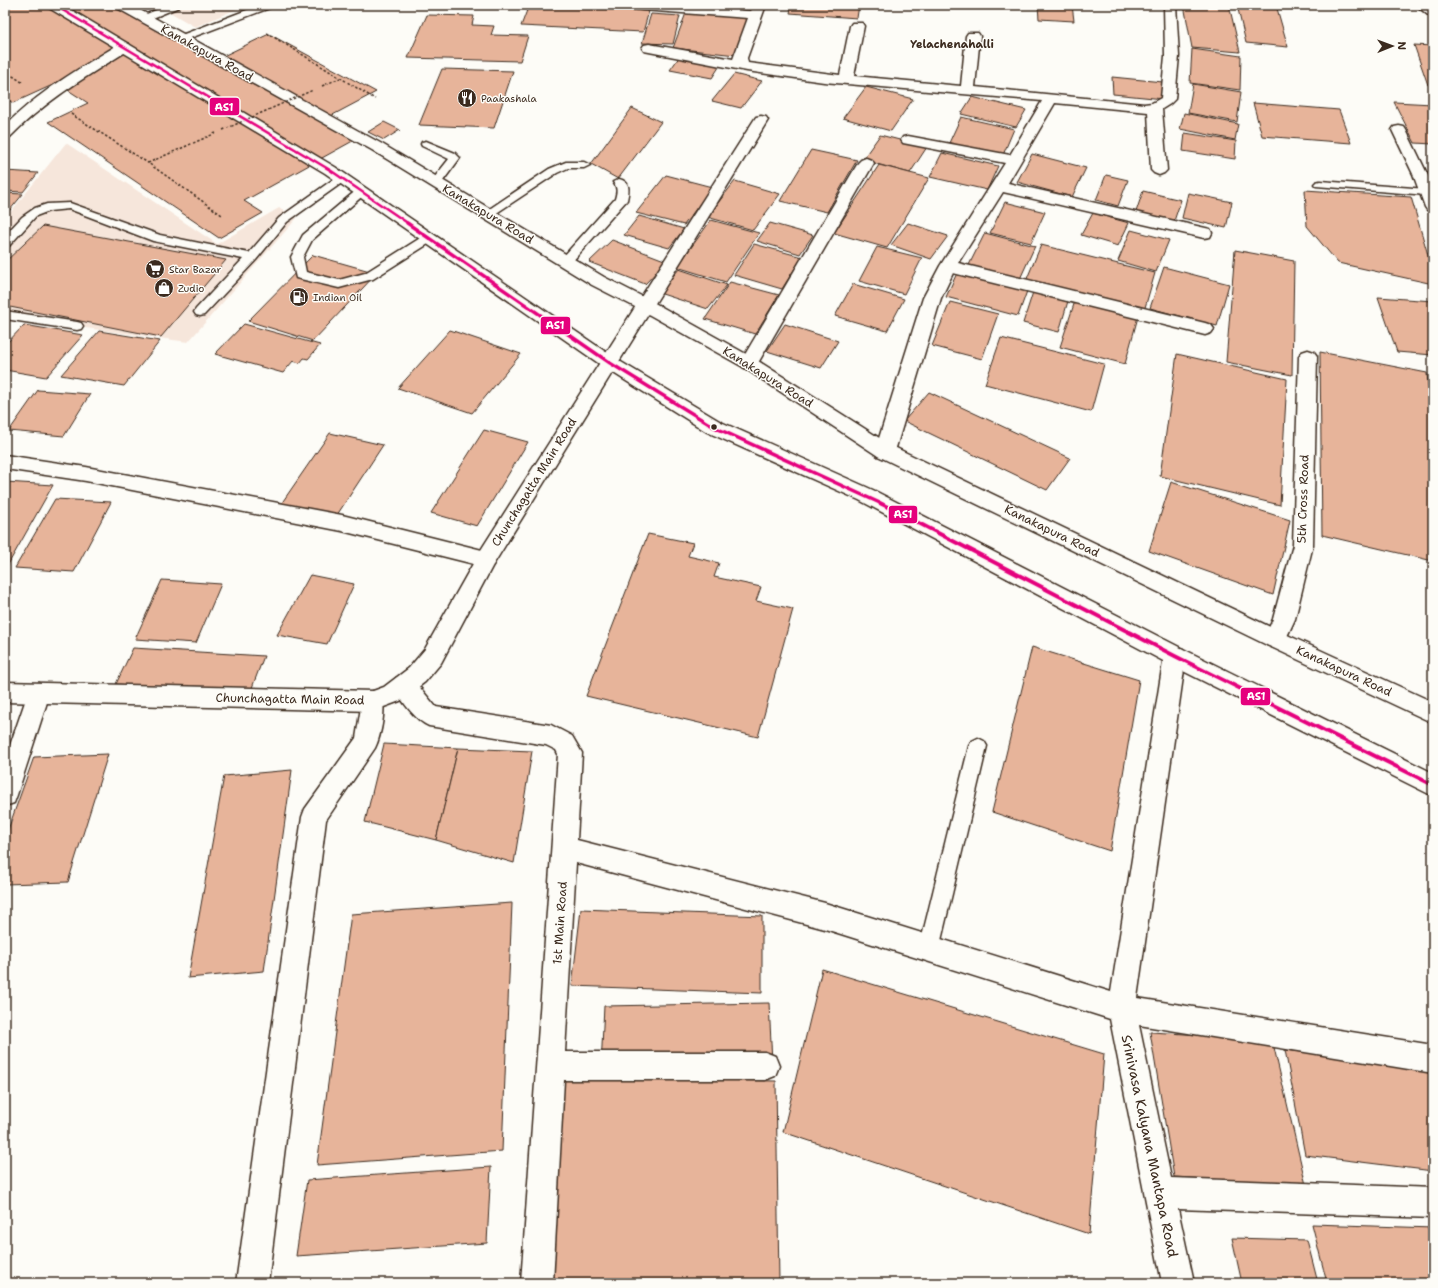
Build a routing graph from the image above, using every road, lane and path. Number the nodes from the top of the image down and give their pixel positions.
1 (54, 5) edge
2 (122, 5) edge
3 (176, 5) edge
4 (269, 5) edge
5 (629, 5) edge
6 (1170, 5) edge
7 (1422, 5) edge
8 (663, 6) edge
9 (758, 10) edge
10 (1433, 12) edge
11 (239, 16) junction
12 (145, 18) junction
13 (857, 26) dead end
14 (973, 36) dead end
15 (182, 38) junction
16 (124, 47) junction
17 (649, 48) dead end
18 (740, 65) junction
19 (5, 71) edge
20 (340, 78) junction
21 (846, 80) junction
22 (968, 90) junction
23 (45, 97) junction
24 (1051, 98) junction
25 (375, 99) dead end
26 (1155, 108) junction
27 (761, 120) dead end
28 (1399, 130) dead end
29 (5, 134) edge
30 (908, 140) dead end
31 (426, 144) dead end
32 (1014, 160) junction
33 (148, 163) junction
34 (866, 163) dead end
35 (584, 165) dead end
36 (1159, 170) dead end
37 (1427, 174) edge
38 (342, 178) junction
39 (619, 182) dead end
40 (436, 183) junction
41 (1320, 184) dead end
42 (999, 186) junction
43 (362, 192) junction
44 (1427, 192) junction
45 (1433, 207) edge
46 (488, 214) junction
47 (222, 215) dead end
48 (1204, 233) dead end
49 (429, 238) junction
50 (5, 243) edge
51 (252, 257) junction
52 (566, 261) junction
53 (948, 266) junction
54 (645, 304) junction
55 (200, 312) dead end
56 (5, 315) edge
57 (78, 326) dead end
58 (1205, 329) dead end
59 (1308, 356) dead end
60 (610, 362) junction
61 (749, 363) junction
62 (885, 450) junction
63 (5, 462) edge
64 (486, 559) junction
65 (1275, 639) junction
66 (1175, 656) junction
67 (404, 685) junction
68 (5, 692) edge
69 (39, 693) junction
70 (373, 700) junction
71 (1433, 713) edge
72 (978, 746) dead end
73 (1433, 784) edge
74 (5, 796) edge
75 (564, 848) junction
76 (929, 949) junction
77 (1122, 1009) junction
78 (1433, 1059) edge
79 (551, 1066) junction
80 (765, 1066) dead end
81 (1160, 1193) junction
82 (1433, 1203) edge
83 (252, 1283) edge
84 (537, 1283) edge
85 (1178, 1283) edge

1 - 16 main road
2 - 12 main road, Kanakapura Road
3 - 12 lane
4 - 11 lane
5 - 8 main road
6 - 26 main road
7 - 10 main road
8 - 9 main road
9 - 18 main road
11 - 15 lane
11 - 20 path
12 - 15 main road, Kanakapura Road
13 - 21 main road
14 - 22 main road
15 - 40 main road, Kanakapura Road
16 - 23 main road
16 - 38 main road
17 - 18 main road
18 - 21 main road
19 - 23 path
20 - 25 path
20 - 33 path, bridge
21 - 22 main road
22 - 24 main road
23 - 29 main road
23 - 33 path
24 - 26 main road
24 - 32 main road
26 - 36 main road
27 - 54 main road, Chunchagatta Main Road
28 - 37 main road
30 - 32 main road
31 - 40 lane
32 - 42 main road
33 - 47 path
34 - 61 main road
35 - 46 lane
37 - 44 main road
38 - 43 main road
38 - 51 lane
39 - 52 lane
40 - 46 main road, Kanakapura Road
41 - 44 lane
42 - 48 main road
42 - 53 main road
43 - 49 main road
43 - 49 lane
44 - 45 main road
46 - 52 main road, Kanakapura Road
49 - 60 main road
50 - 51 lane
51 - 55 lane
52 - 54 main road, Kanakapura Road
53 - 58 main road
53 - 62 main road
54 - 60 main road, Chunchagatta Main Road
54 - 61 main road, Kanakapura Road
56 - 57 lane
59 - 65 main road, 5th Cross Road
60 - 64 main road, Chunchagatta Main Road
60 - 66 main road
61 - 62 main road, Kanakapura Road
62 - 65 main road, Kanakapura Road
63 - 64 main road
64 - 67 main road, Chunchagatta Main Road
65 - 71 main road, Kanakapura Road
66 - 73 main road
66 - 77 main road
67 - 70 main road, Chunchagatta Main Road
67 - 75 main road, 1st Main Road
68 - 69 main road, Chunchagatta Main Road
69 - 70 main road, Chunchagatta Main Road
69 - 74 main road
70 - 83 main road
72 - 76 lane
75 - 76 main road
75 - 79 main road, 1st Main Road
76 - 77 main road
77 - 78 main road
77 - 81 main road, Srinivasa Kalyana Mantapa Road
79 - 80 main road
79 - 84 main road, 1st Main Road
81 - 82 main road
81 - 85 main road, Srinivasa Kalyana Mantapa Road

